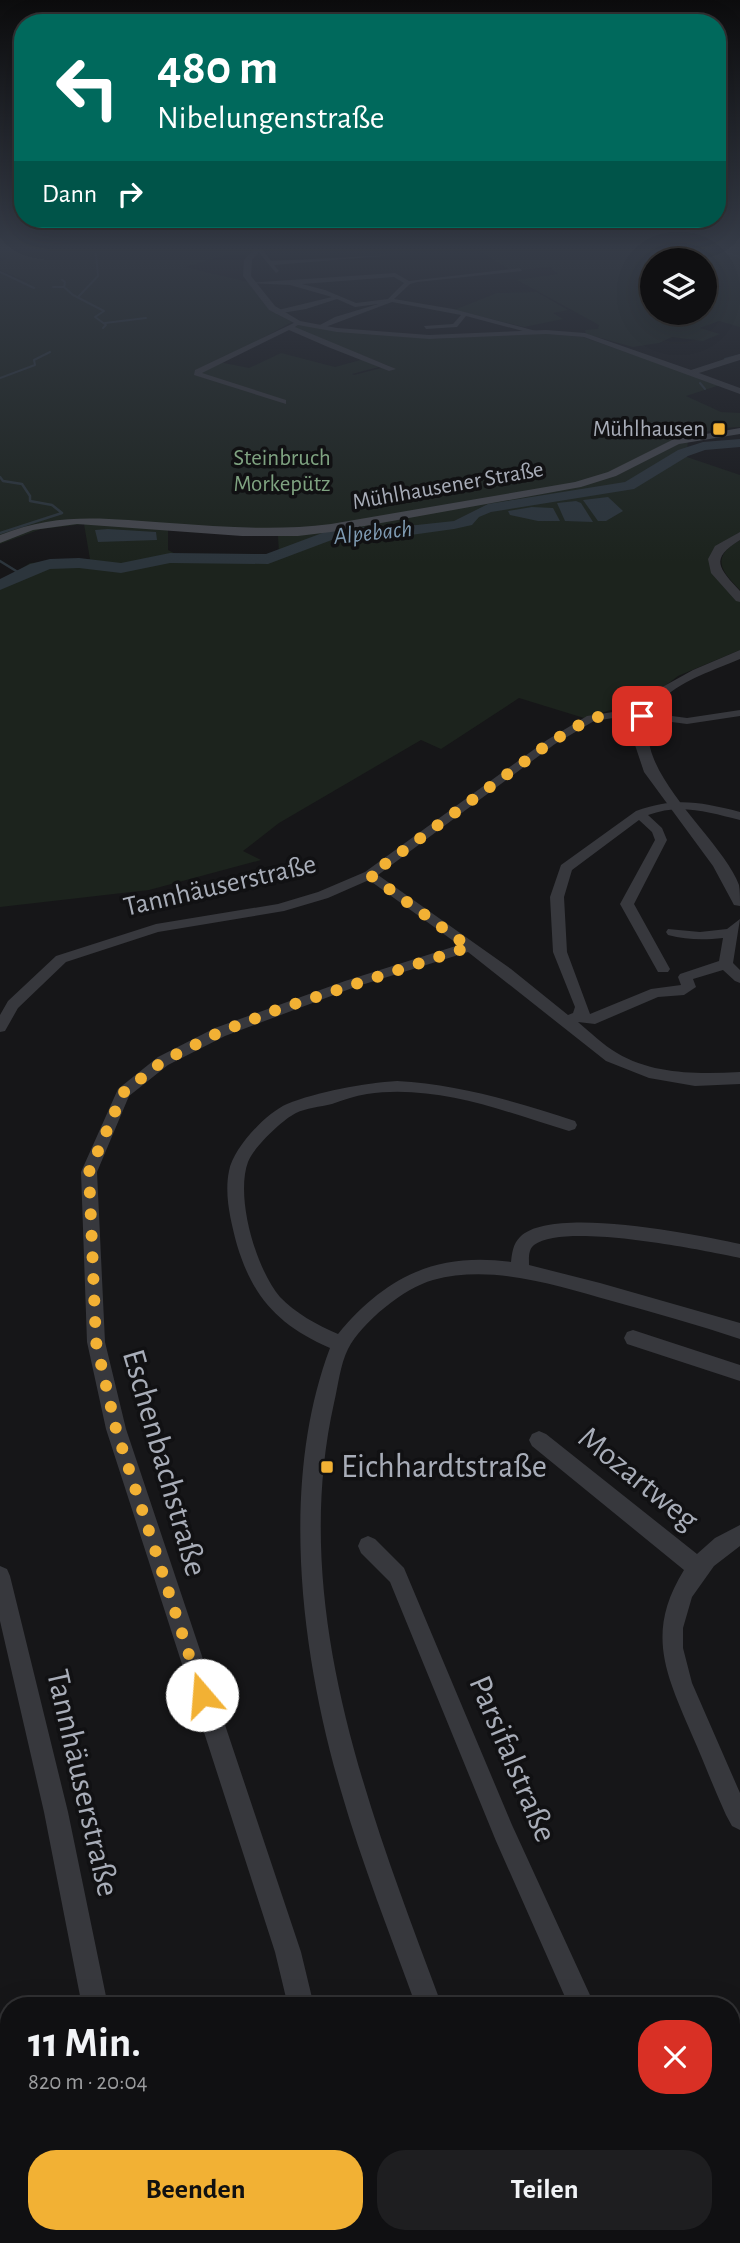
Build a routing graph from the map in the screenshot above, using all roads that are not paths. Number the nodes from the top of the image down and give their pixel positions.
1 (236, 354) edge
2 (351, 354) edge
3 (640, 354) edge
4 (740, 357) edge
5 (392, 369) dead end
6 (691, 373) junction
7 (740, 391) edge
8 (283, 401) dead end
9 (740, 431) edge
10 (740, 535) edge
11 (0, 539) edge
12 (740, 598) edge
13 (740, 654) edge
14 (740, 713) edge
15 (642, 716) junction
16 (673, 804) junction
17 (640, 814) junction
18 (740, 816) edge
19 (370, 875) junction
20 (740, 901) edge
21 (735, 928) edge
22 (673, 932) dead end
23 (469, 947) junction
24 (726, 964) junction
25 (663, 969) junction
26 (685, 977) junction
27 (740, 978) edge
28 (656, 992) junction
29 (579, 1022) junction
30 (0, 1027) edge
31 (740, 1078) edge
32 (569, 1125) dead end
33 (740, 1251) edge
34 (520, 1269) junction
35 (740, 1331) edge
36 (633, 1338) dead end
37 (341, 1344) junction
38 (740, 1373) edge
39 (539, 1440) dead end
40 (740, 1535) edge
41 (368, 1546) dead end
42 (697, 1567) junction
43 (0, 1576) edge
44 (740, 1818) edge
45 (93, 1997) edge
46 (299, 1997) edge
47 (426, 1997) edge
48 (578, 1997) edge

1 - 8 street
2 - 5 street
3 - 6 street
4 - 6 street
6 - 7 street
9 - 11 main road, Mühlhausener Straße
10 - 12 street
13 - 15 street
14 - 15 street, Tannhäuserstraße
15 - 16 street
15 - 19 street, Tannhäuserstraße
16 - 17 street
16 - 18 street
16 - 20 street
17 - 25 street
17 - 29 street
19 - 23 street
19 - 30 street, Tannhäuserstraße
21 - 22 street
21 - 24 street
23 - 29 street
23 - 46 street, Eschenbachstraße
24 - 26 street
24 - 27 street
25 - 26 street
25 - 28 street
26 - 28 street
28 - 29 street
29 - 31 street
32 - 37 street
33 - 34 street
34 - 35 street
34 - 37 street
36 - 38 street
37 - 47 street
39 - 42 street, Mozartweg
40 - 42 street
41 - 48 street, Parsifalstraße
42 - 44 street
43 - 45 street, Tannhäuserstraße

